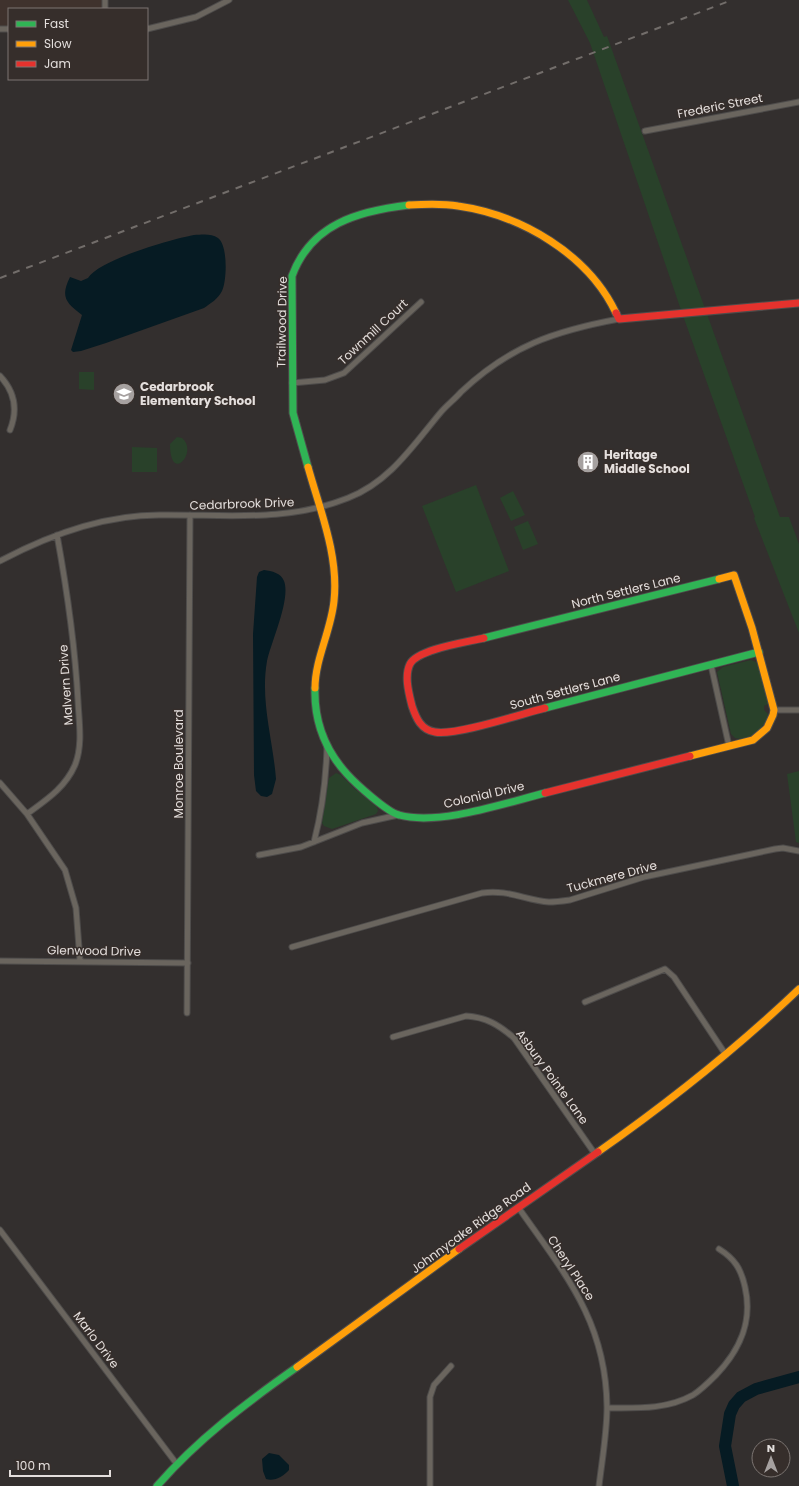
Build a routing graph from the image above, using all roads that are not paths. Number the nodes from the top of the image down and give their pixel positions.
1 (229, 0) edge
2 (148, 29) edge
3 (799, 102) edge
4 (645, 131) dead end
5 (421, 302) dead end
6 (799, 303) edge
7 (619, 319) junction
8 (0, 376) edge
9 (292, 383) junction
10 (10, 430) dead end
11 (320, 508) junction
12 (190, 516) junction
13 (57, 535) junction
14 (0, 561) edge
15 (759, 652) junction
16 (711, 665) junction
17 (407, 683) joint
18 (774, 710) junction
19 (799, 710) edge
20 (729, 746) junction
21 (327, 747) junction
22 (0, 783) edge
23 (27, 814) junction
24 (398, 815) junction
25 (314, 842) junction
26 (799, 851) edge
27 (259, 855) dead end
28 (292, 947) dead end
29 (80, 960) junction
30 (0, 961) edge
31 (188, 963) junction
32 (799, 989) edge
33 (585, 1002) dead end
34 (187, 1013) dead end
35 (394, 1037) dead end
36 (726, 1055) junction
37 (595, 1154) junction
38 (518, 1207) junction
39 (0, 1230) edge
40 (719, 1249) dead end
41 (452, 1366) dead end
42 (607, 1408) junction
43 (176, 1463) junction
44 (157, 1486) edge
45 (430, 1486) edge
46 (599, 1486) edge

1 - 2 street
3 - 4 street, Frederic Street
5 - 9 street, Townmill Court
6 - 7 street
7 - 9 street, Trailwood Drive
7 - 11 street, Cedarbrook Drive
8 - 10 street
9 - 11 street, Trailwood Drive
11 - 12 street, Cedarbrook Drive
11 - 21 street
12 - 13 street, Cedarbrook Drive
12 - 31 street, Monroe Boulevard
13 - 14 street, Cedarbrook Drive
13 - 23 street, Malvern Drive
15 - 16 street, South Settlers Lane
15 - 17 street, North Settlers Lane
15 - 18 street, North Settlers Lane
16 - 17 street, South Settlers Lane
16 - 20 street
18 - 19 street
18 - 20 street, Colonial Drive
20 - 24 street, Colonial Drive
21 - 24 street
21 - 25 street
22 - 23 street
23 - 29 street
24 - 25 street
25 - 27 street
26 - 28 street, Tuckmere Drive
29 - 30 street, Glenwood Drive
29 - 31 street, Glenwood Drive
31 - 34 street, Monroe Boulevard
32 - 36 street, Johnnycake Ridge Road
33 - 36 street
35 - 37 street, Asbury Pointe Lane
36 - 37 street, Johnnycake Ridge Road
37 - 38 street, Johnnycake Ridge Road
38 - 42 street, Cheryl Place
38 - 43 street, Johnnycake Ridge Road
39 - 43 street, Marlo Drive
40 - 42 street
41 - 45 street
42 - 46 street, Cheryl Place
43 - 44 street, Johnnycake Ridge Road

